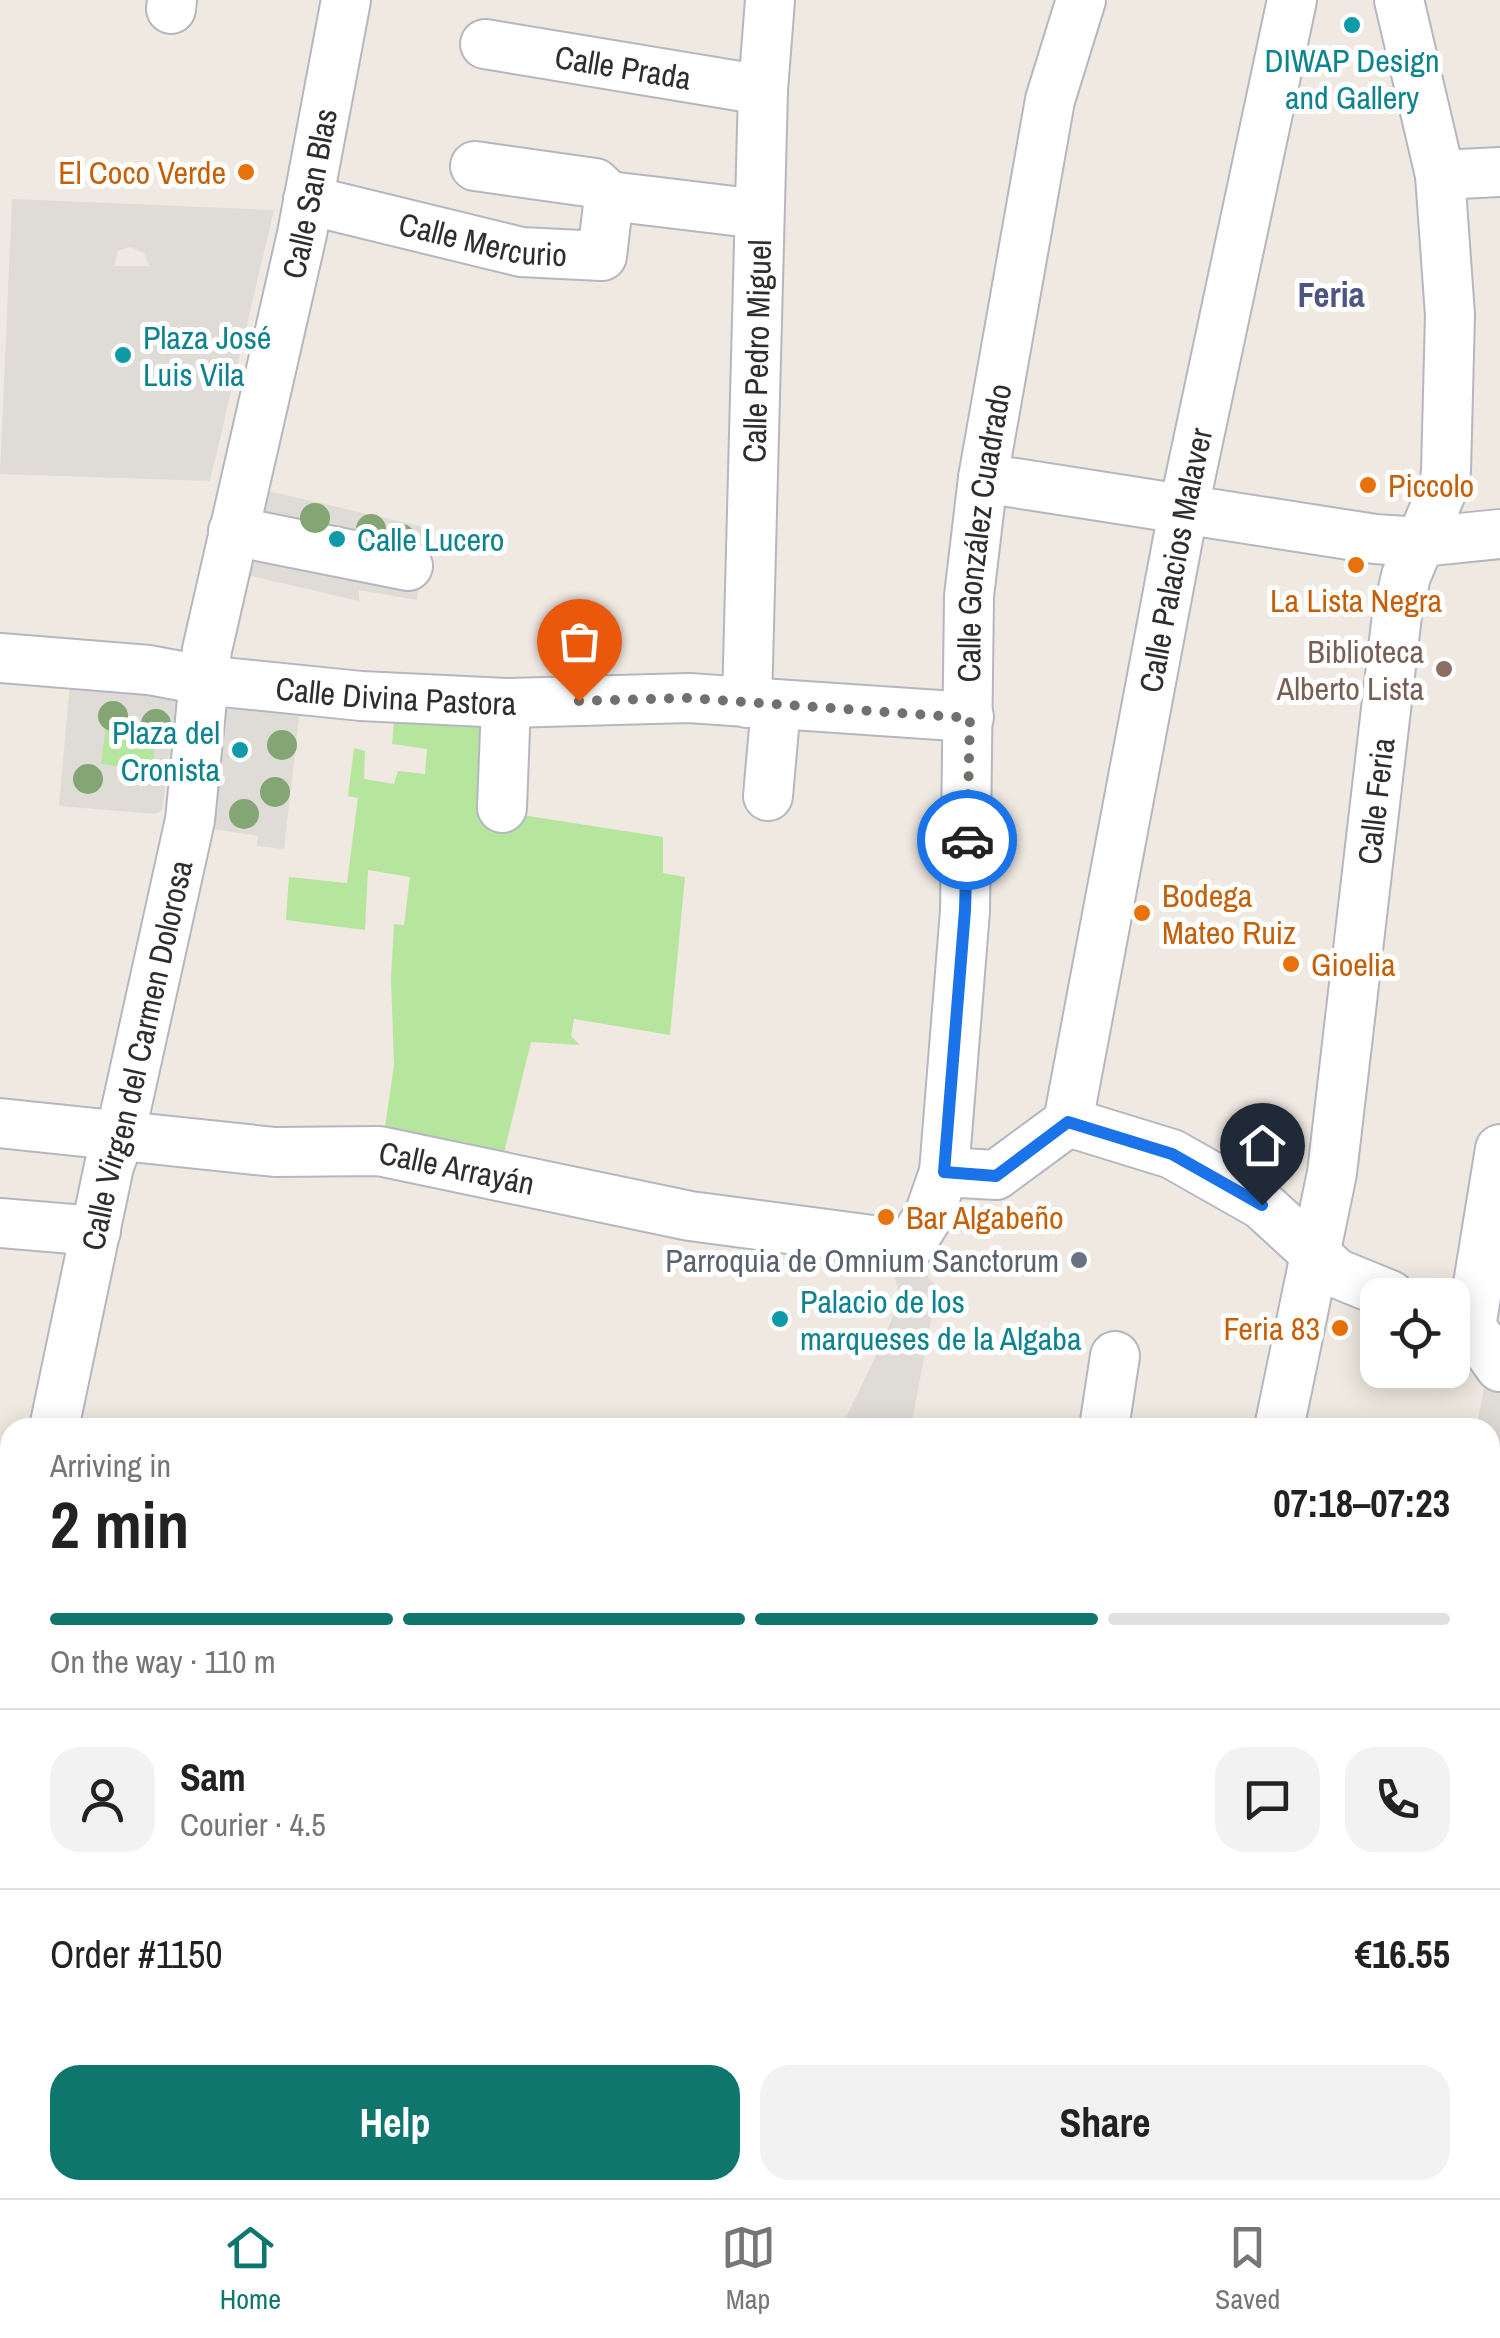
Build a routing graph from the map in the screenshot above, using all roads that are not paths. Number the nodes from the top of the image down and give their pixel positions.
1 (346, 0) edge
2 (770, 0) edge
3 (1081, 0) edge
4 (1292, 0) edge
5 (1399, 0) edge
6 (485, 44) dead end
7 (762, 90) junction
8 (475, 166) dead end
9 (1500, 172) edge
10 (1440, 175) junction
11 (609, 196) junction
12 (308, 200) junction
13 (759, 214) junction
14 (983, 478) junction
15 (1184, 507) junction
16 (233, 531) junction
17 (1500, 534) edge
18 (1420, 542) junction
19 (408, 566) dead end
20 (0, 658) edge
21 (202, 680) junction
22 (506, 703) junction
23 (762, 705) junction
24 (970, 718) junction
25 (768, 796) dead end
26 (502, 808) dead end
27 (1068, 1122) junction
28 (0, 1123) edge
29 (120, 1136) junction
30 (1500, 1149) edge
31 (944, 1172) junction
32 (0, 1223) edge
33 (96, 1232) junction
34 (910, 1246) joint
35 (1315, 1254) junction
36 (1360, 1283) edge
37 (1470, 1286) edge
38 (1470, 1332) edge
39 (1115, 1356) dead end
40 (1500, 1366) edge
41 (56, 1418) edge
42 (1106, 1418) edge
43 (1281, 1418) edge

1 - 12 street, Calle San Blas
2 - 7 street, Calle Pedro Miguel
3 - 14 street, Calle González Cuadrado
4 - 15 street, Calle Palacios Malaver
5 - 10 street, Calle Feria
6 - 7 street, Calle Prada
7 - 13 street, Calle Pedro Miguel
8 - 11 street
9 - 10 street
10 - 18 street, Calle Feria
11 - 12 street, Calle Mercurio
11 - 13 street
12 - 16 street, Calle San Blas
13 - 23 street, Calle Pedro Miguel
14 - 15 street
14 - 24 street, Calle González Cuadrado
15 - 18 street
15 - 27 street, Calle Palacios Malaver
16 - 19 street
16 - 21 street, Calle San Blas
17 - 18 street
18 - 35 street, Calle Feria
20 - 21 street, Calle Divina Pastora
21 - 22 street, Calle Divina Pastora
21 - 29 street, Calle Virgen del Carmen Dolorosa
22 - 23 street, Calle Divina Pastora
22 - 26 street
23 - 24 street, Calle Divina Pastora
23 - 25 street, Calle Pedro Miguel
24 - 31 street, Calle González Cuadrado
27 - 31 street
27 - 35 street
28 - 29 street, Calle Arrayán
29 - 33 street, Calle Virgen del Carmen Dolorosa
29 - 34 street, Calle Arrayán
30 - 37 street
31 - 34 street, Calle González Cuadrado
32 - 33 street
33 - 41 street, Calle Virgen del Carmen Dolorosa
35 - 36 street
35 - 43 street, Calle Feria
38 - 40 street
39 - 42 street

